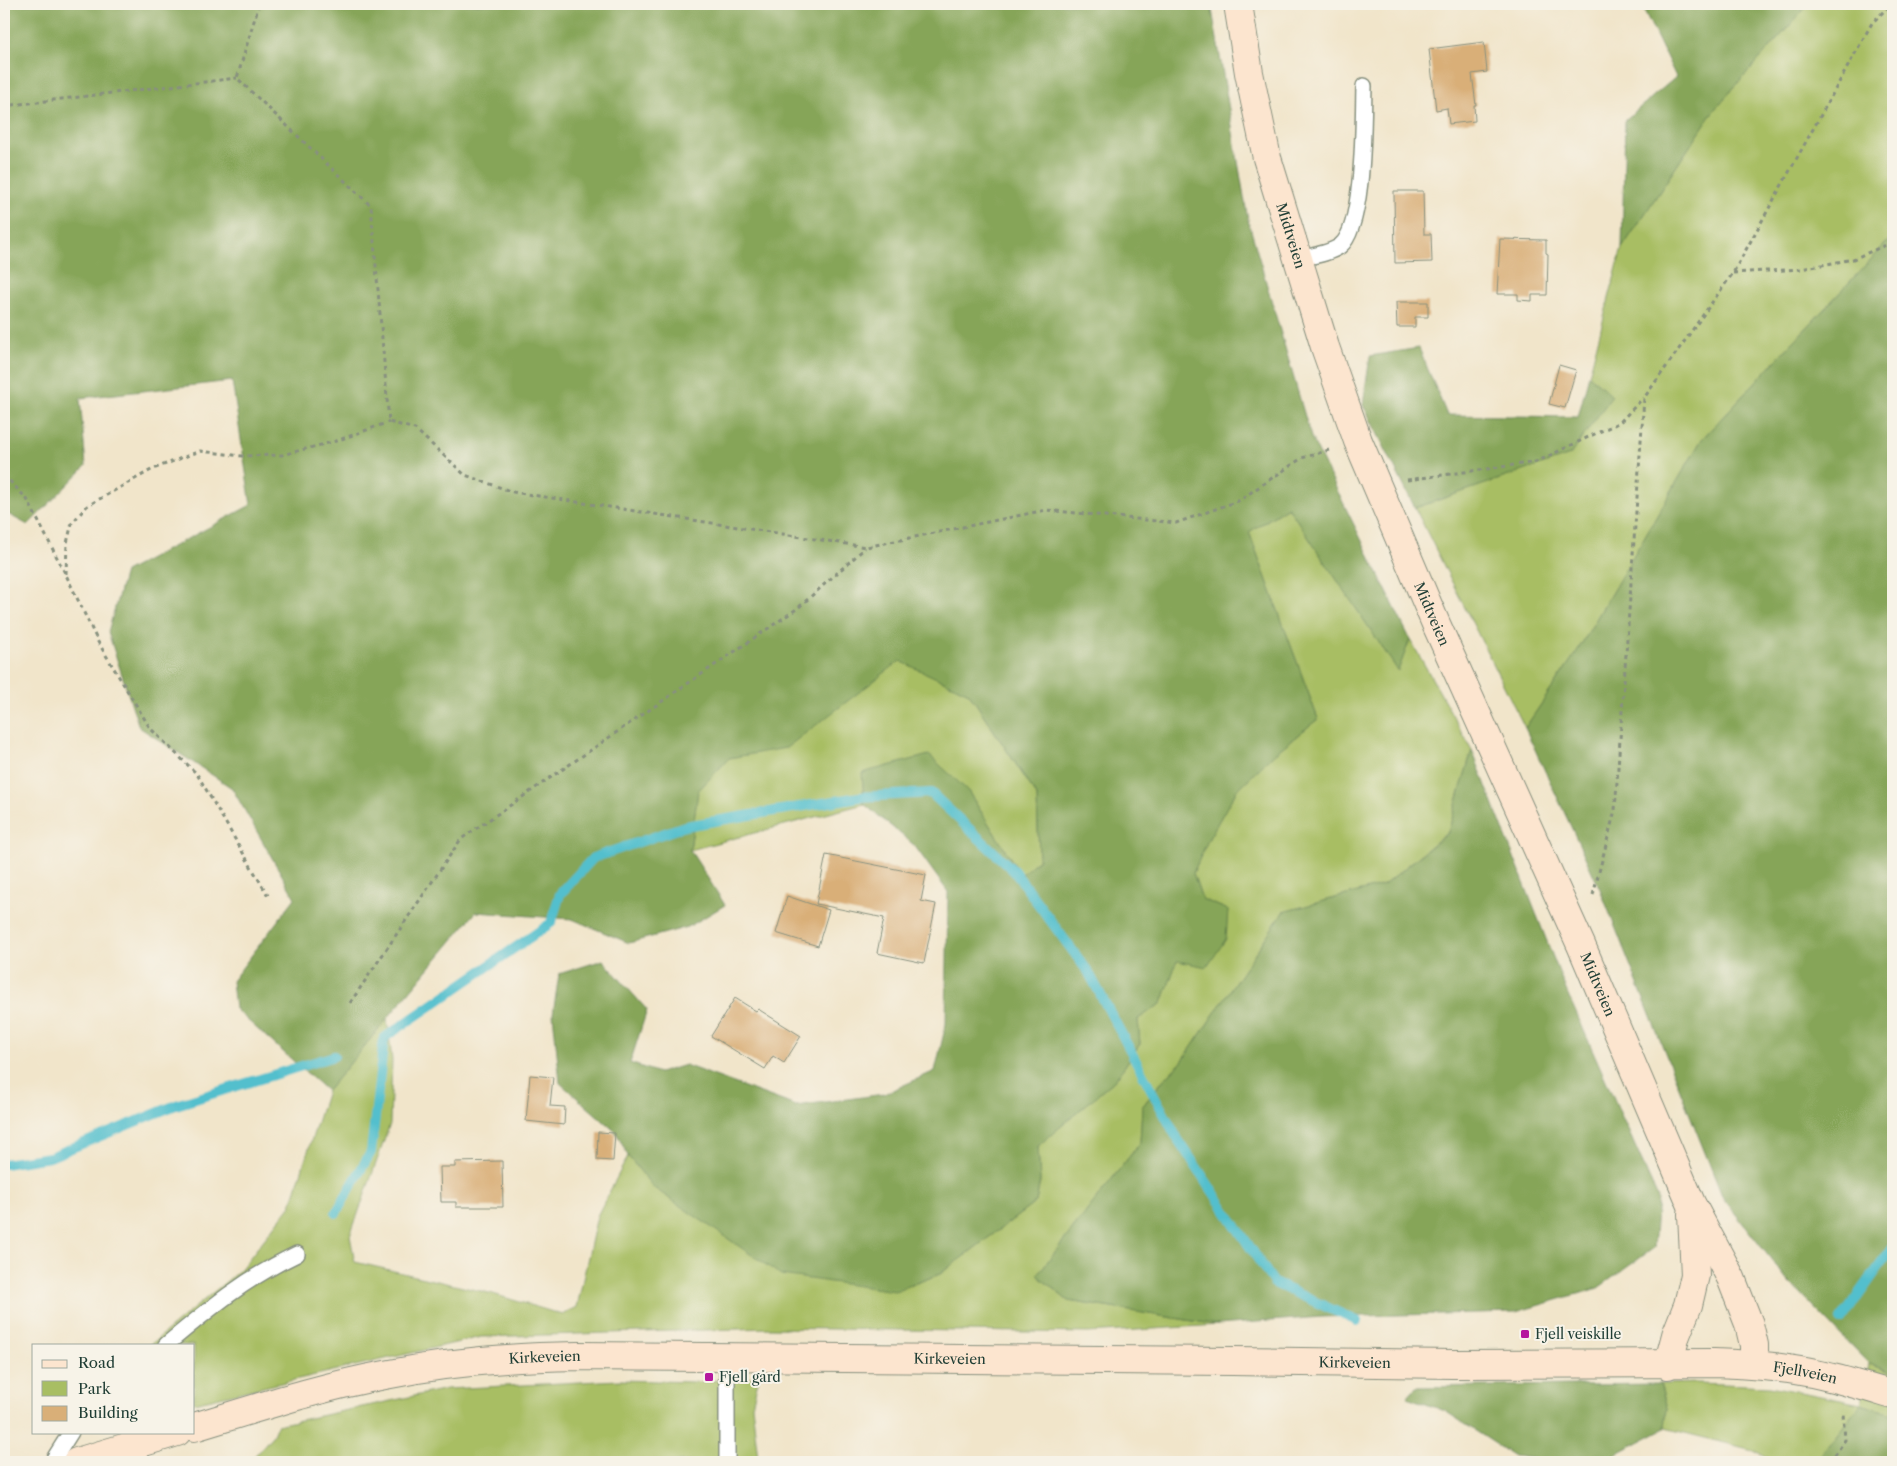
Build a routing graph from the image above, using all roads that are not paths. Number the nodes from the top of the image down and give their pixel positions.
1 (1238, 4) edge
2 (1364, 86) dead end
3 (1296, 259) junction
4 (1691, 1203) junction
5 (297, 1254) dead end
6 (167, 1344) edge
7 (727, 1357) junction
8 (1714, 1363) joint
9 (1668, 1364) junction
10 (1754, 1365) junction
11 (1893, 1395) edge
12 (195, 1427) edge
13 (70, 1434) edge
14 (170, 1434) edge
15 (52, 1462) edge
16 (77, 1462) edge
17 (727, 1462) edge

1 - 3 main road, Midtveien
2 - 3 lane
3 - 4 main road, Midtveien
4 - 9 main road, Midtveien
4 - 10 main road, Midtveien
5 - 6 lane
7 - 9 main road, Kirkeveien
7 - 12 main road, Kirkeveien
7 - 17 lane
8 - 9 main road, Kirkeveien
8 - 10 main road, Fjellveien
10 - 11 main road, Fjellveien
13 - 15 lane
14 - 16 main road

